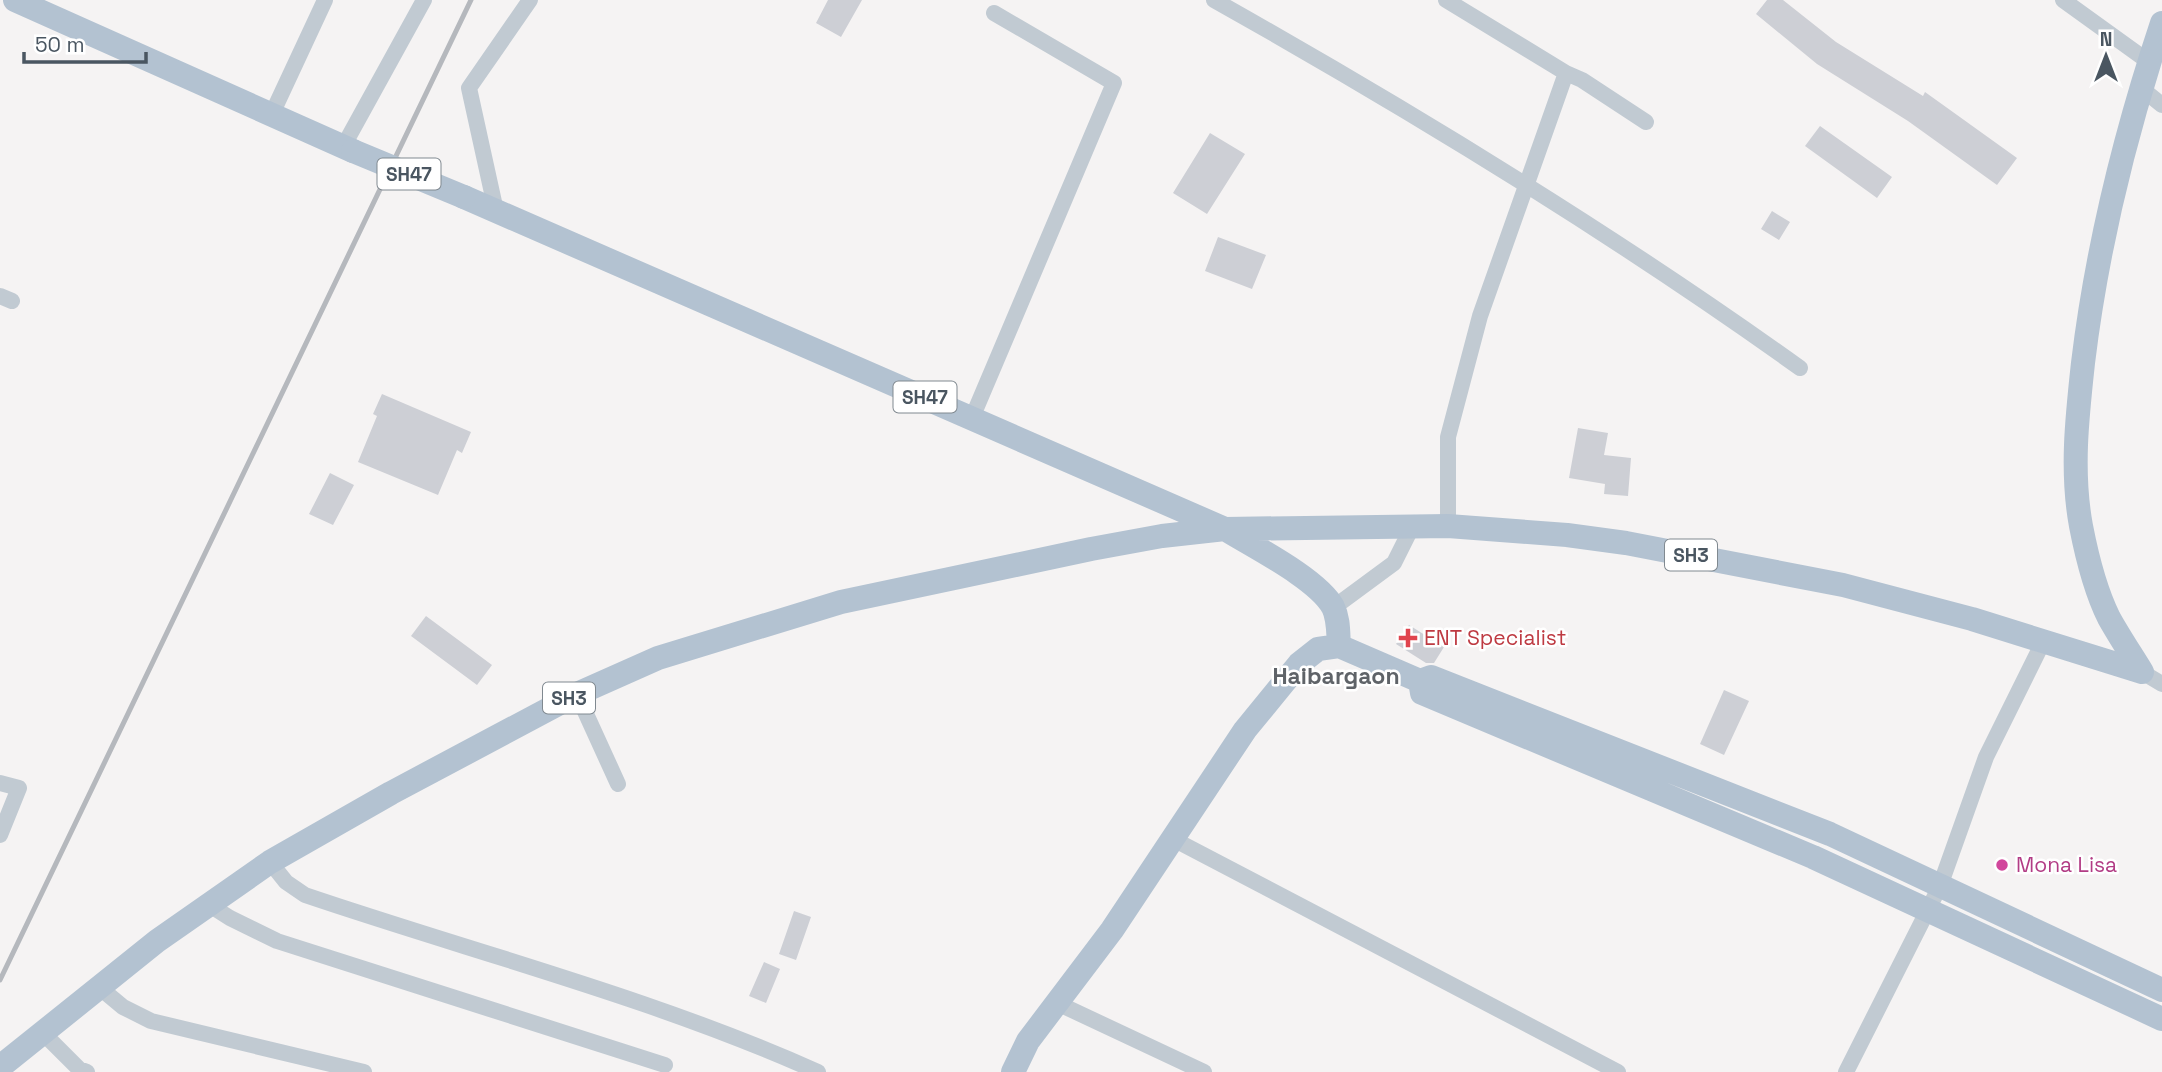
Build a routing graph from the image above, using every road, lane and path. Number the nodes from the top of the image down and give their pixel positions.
1 (15, 0) edge
2 (325, 0) edge
3 (424, 0) edge
4 (530, 0) edge
5 (1214, 0) edge
6 (1446, 0) edge
7 (2063, 0) edge
8 (1471, 6) edge
9 (994, 13) dead end
10 (2162, 23) edge
11 (2149, 62) junction
12 (1566, 73) junction
13 (2141, 88) junction
14 (2162, 105) edge
15 (271, 116) junction
16 (1646, 122) dead end
17 (348, 149) junction
18 (1526, 186) junction
19 (496, 211) junction
20 (1800, 368) dead end
21 (972, 418) junction
22 (1448, 526) junction
23 (1412, 527) junction
24 (1225, 529) junction
25 (1333, 608) junction
26 (2109, 617) junction
27 (2043, 642) junction
28 (1339, 646) junction
29 (2099, 659) junction
30 (2152, 678) edge
31 (1420, 681) junction
32 (576, 694) junction
33 (0, 783) edge
34 (618, 783) dead end
35 (0, 835) edge
36 (1172, 839) junction
37 (270, 862) junction
38 (1940, 886) junction
39 (208, 904) junction
40 (1928, 909) junction
41 (99, 987) junction
42 (2162, 990) edge
43 (1057, 1003) junction
44 (2162, 1018) edge
45 (43, 1033) junction
46 (664, 1065) dead end
47 (0, 1067) edge
48 (87, 1072) edge
49 (364, 1072) edge
50 (818, 1072) edge
51 (1013, 1072) edge
52 (1204, 1072) edge
53 (1618, 1072) edge
54 (1846, 1072) edge

1 - 15 main road, SH47
2 - 15 street
3 - 17 street
4 - 19 street
5 - 18 street
6 - 8 street
7 - 11 street
8 - 12 street
9 - 21 street
10 - 11 main road, SH3
11 - 13 main road, SH3
12 - 16 street
12 - 18 street
13 - 14 street
13 - 26 main road, SH3
15 - 17 main road, SH47
17 - 19 main road, SH47, bridge
18 - 20 street
18 - 22 street
19 - 21 main road, SH47
21 - 24 main road, SH47
22 - 23 main road, SH3
22 - 27 main road, SH3
23 - 24 main road, SH3
23 - 25 street
24 - 25 main road, SH47
24 - 32 main road, SH3
25 - 28 main road
26 - 29 main road
26 - 30 main road, SH3
27 - 29 main road, SH3
27 - 38 street
28 - 31 main road
28 - 36 main road
29 - 30 main road, SH3
31 - 38 main road
31 - 40 main road
32 - 34 street
32 - 37 main road, SH3
33 - 35 street
36 - 43 main road
36 - 53 street
37 - 39 main road, SH3
37 - 50 street
38 - 40 street
38 - 42 main road
39 - 41 main road, SH3
39 - 46 street
40 - 44 main road
40 - 54 street
41 - 45 main road, SH3
41 - 49 street
43 - 51 main road
43 - 52 street
45 - 47 main road, SH3
45 - 48 street

